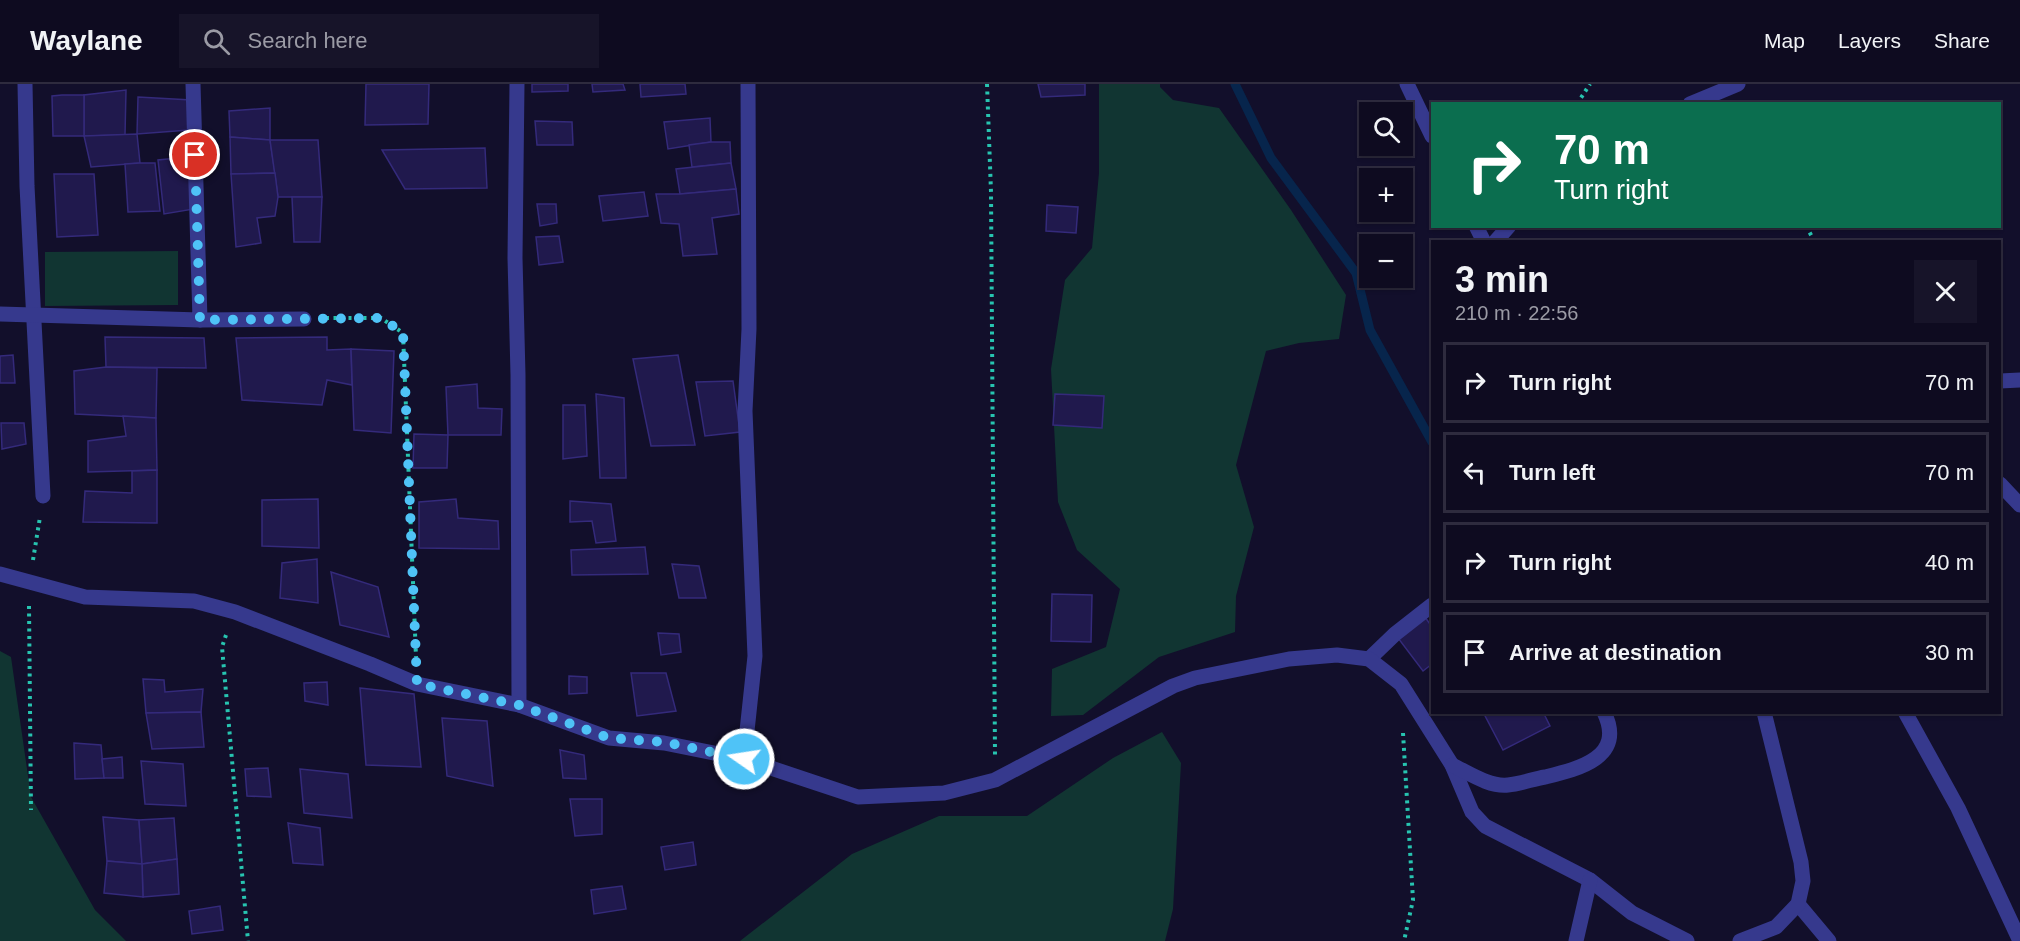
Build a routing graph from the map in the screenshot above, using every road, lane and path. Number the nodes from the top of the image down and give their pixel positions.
1 (25, 84) edge
2 (193, 84) edge
3 (517, 84) edge
4 (748, 84) edge
5 (987, 84) edge
6 (1407, 84) edge
7 (1590, 84) edge
8 (1738, 84) edge
9 (1578, 102) edge
10 (1695, 102) edge
11 (1431, 134) edge
12 (1507, 228) edge
13 (1498, 240) edge
14 (0, 314) edge
15 (35, 316) junction
16 (304, 319) joint
17 (200, 320) junction
18 (2020, 380) edge
19 (2001, 381) edge
20 (2001, 485) edge
21 (43, 496) joint
22 (2020, 505) edge
23 (0, 574) edge
24 (29, 582) junction
25 (1431, 606) edge
26 (235, 612) junction
27 (1368, 659) junction
28 (417, 684) junction
29 (519, 705) junction
30 (1605, 714) edge
31 (1764, 714) edge
32 (1906, 714) edge
33 (1403, 729) dead end
34 (744, 759) junction
35 (1452, 765) junction
36 (995, 780) junction
37 (31, 810) dead end
38 (1590, 880) junction
39 (1798, 904) junction
40 (248, 941) edge
41 (1404, 941) edge
42 (1576, 941) edge
43 (1687, 941) edge
44 (1740, 941) edge
45 (1829, 941) edge
46 (2020, 941) edge

1 - 15 street
2 - 17 street
3 - 29 street
4 - 34 street
5 - 36 path
6 - 11 street
7 - 9 path
8 - 10 street
12 - 13 street
14 - 15 street
15 - 17 street
15 - 21 street
16 - 17 street
16 - 28 path
18 - 19 street
20 - 22 street
21 - 24 path
23 - 24 street
24 - 26 street
24 - 37 path
25 - 27 street
26 - 28 street
26 - 40 path
27 - 35 street
27 - 36 street
28 - 29 street
29 - 34 street
30 - 35 street
31 - 39 street
32 - 46 street
33 - 41 path
34 - 36 street
35 - 38 street
38 - 42 street
38 - 43 street
39 - 44 street
39 - 45 street

